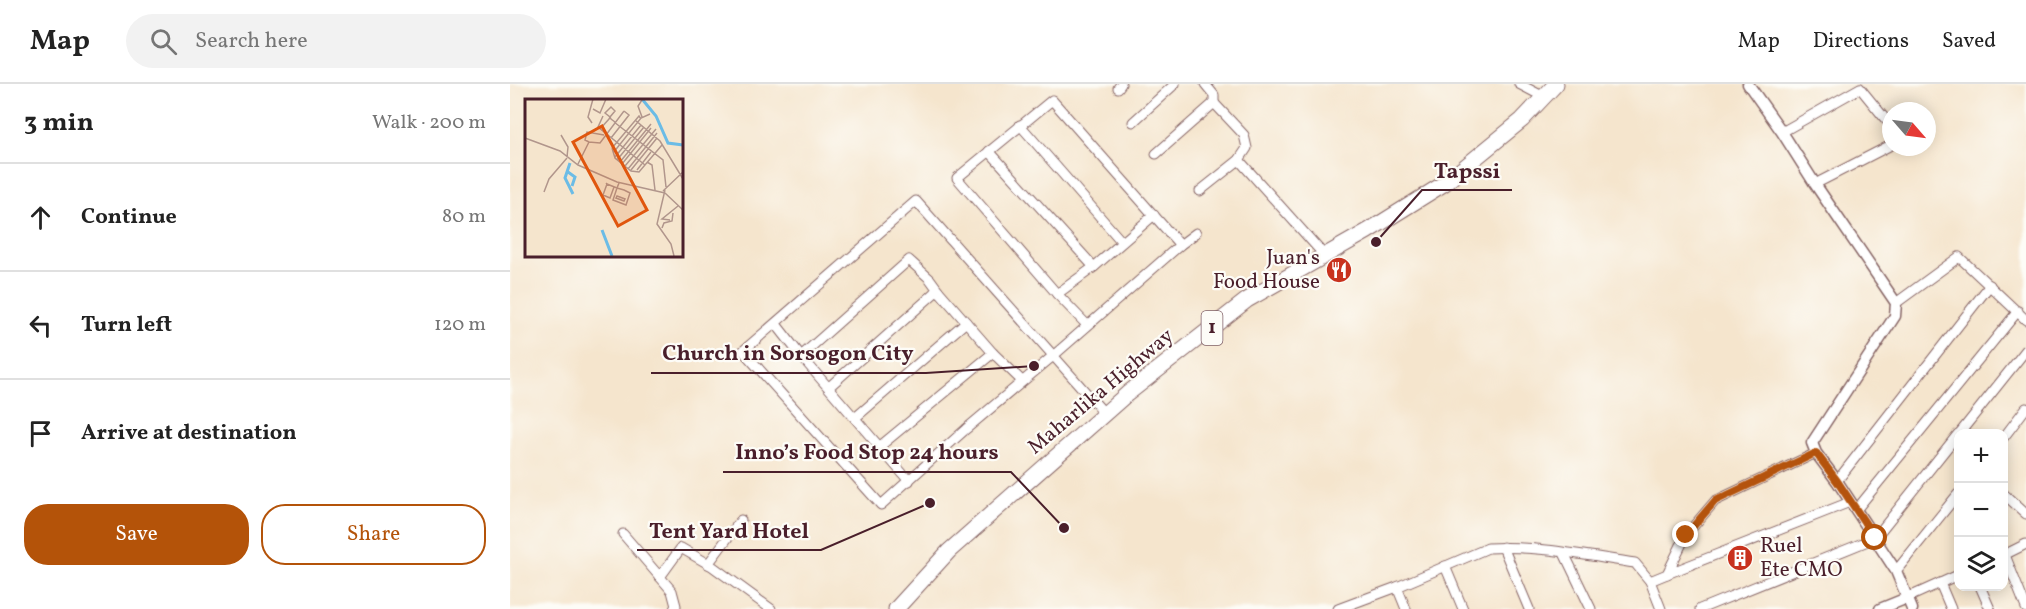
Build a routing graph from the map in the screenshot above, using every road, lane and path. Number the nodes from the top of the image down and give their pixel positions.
1 (1175, 84) edge
2 (1205, 84) edge
3 (1519, 84) edge
4 (1556, 84) edge
5 (1748, 84) edge
6 (1859, 86) edge
7 (1544, 97) junction
8 (1214, 103) junction
9 (1882, 115) edge
10 (1133, 122) dead end
11 (1020, 125) junction
12 (1782, 132) junction
13 (1882, 150) edge
14 (989, 151) junction
15 (1156, 154) dead end
16 (1239, 160) junction
17 (1815, 184) junction
18 (1200, 191) dead end
19 (1154, 215) junction
20 (1196, 233) dead end
21 (1122, 242) junction
22 (1180, 245) junction
23 (1325, 256) junction
24 (1094, 267) junction
25 (1990, 285) junction
26 (938, 290) junction
27 (1057, 294) junction
28 (1896, 303) junction
29 (2018, 311) junction
30 (2026, 320) edge
31 (966, 322) junction
32 (776, 324) junction
33 (1087, 326) junction
34 (2026, 350) edge
35 (993, 353) junction
36 (801, 356) junction
37 (1053, 356) junction
38 (1022, 381) junction
39 (829, 387) junction
40 (2026, 408) edge
41 (1105, 414) junction
42 (855, 418) junction
43 (1963, 429) edge
44 (2008, 432) edge
45 (1954, 440) edge
46 (879, 447) junction
47 (1816, 453) junction
48 (909, 481) junction
49 (1837, 481) junction
50 (2008, 498) edge
51 (1954, 500) edge
52 (1853, 506) junction
53 (2026, 514) edge
54 (741, 520) dead end
55 (623, 534) dead end
56 (1875, 538) junction
57 (2026, 544) edge
58 (1503, 547) junction
59 (1564, 553) junction
60 (2008, 553) edge
61 (708, 564) junction
62 (2008, 565) edge
63 (1445, 566) junction
64 (1896, 571) junction
65 (1667, 574) junction
66 (660, 577) junction
67 (1954, 577) edge
68 (1650, 581) junction
69 (1940, 583) junction
70 (1397, 586) junction
71 (1982, 591) edge
72 (1907, 598) junction
73 (1343, 608) edge
74 (2026, 608) edge
75 (674, 609) edge
76 (771, 609) edge
77 (896, 609) edge
78 (1406, 609) edge
79 (1463, 609) edge
80 (1529, 609) edge
81 (1591, 609) edge
82 (1661, 609) edge
83 (1700, 609) edge
84 (1880, 609) edge
85 (1912, 609) edge
86 (1951, 609) edge
87 (1990, 609) edge

1 - 10 street
2 - 8 street
3 - 7 street
4 - 7 highway, Maharlika Highway / 1
5 - 12 street
6 - 9 street
6 - 12 street
7 - 23 highway, Maharlika Highway / 1
8 - 15 street
8 - 16 street
11 - 14 street
11 - 19 street
11 - 21 street
12 - 17 street
13 - 17 street
14 - 24 street
14 - 27 street
16 - 18 street
16 - 23 street
17 - 28 street
19 - 21 street
19 - 22 street
20 - 22 street
21 - 24 street
22 - 33 street
23 - 41 highway, Maharlika Highway / 1
24 - 27 street
25 - 28 street
25 - 29 street
25 - 49 street
26 - 31 street
26 - 36 street
26 - 39 street
27 - 33 street
28 - 47 street
29 - 30 street
29 - 52 street
31 - 35 street
31 - 42 street
32 - 36 street
32 - 37 street
32 - 48 street
33 - 37 street
34 - 43 street
35 - 38 street
35 - 46 street
36 - 39 street
37 - 38 street
37 - 41 street
38 - 48 street
39 - 42 street
40 - 44 street
41 - 77 highway, Maharlika Highway / 1
42 - 46 street
45 - 56 street
46 - 48 street
47 - 49 street
47 - 65 street
49 - 52 street
50 - 53 street
51 - 64 street
52 - 56 street
52 - 65 street
54 - 61 street
55 - 66 street
56 - 64 street
56 - 83 street
57 - 60 street
58 - 59 street
58 - 63 street
58 - 80 street
59 - 68 street
59 - 81 street
61 - 66 street
61 - 76 street
62 - 74 street
63 - 70 street
63 - 79 street
64 - 72 street
65 - 68 street
66 - 75 street
67 - 69 street
68 - 82 street
69 - 72 street
69 - 86 street
70 - 73 street
70 - 78 street
71 - 87 street
72 - 84 street
72 - 85 street

